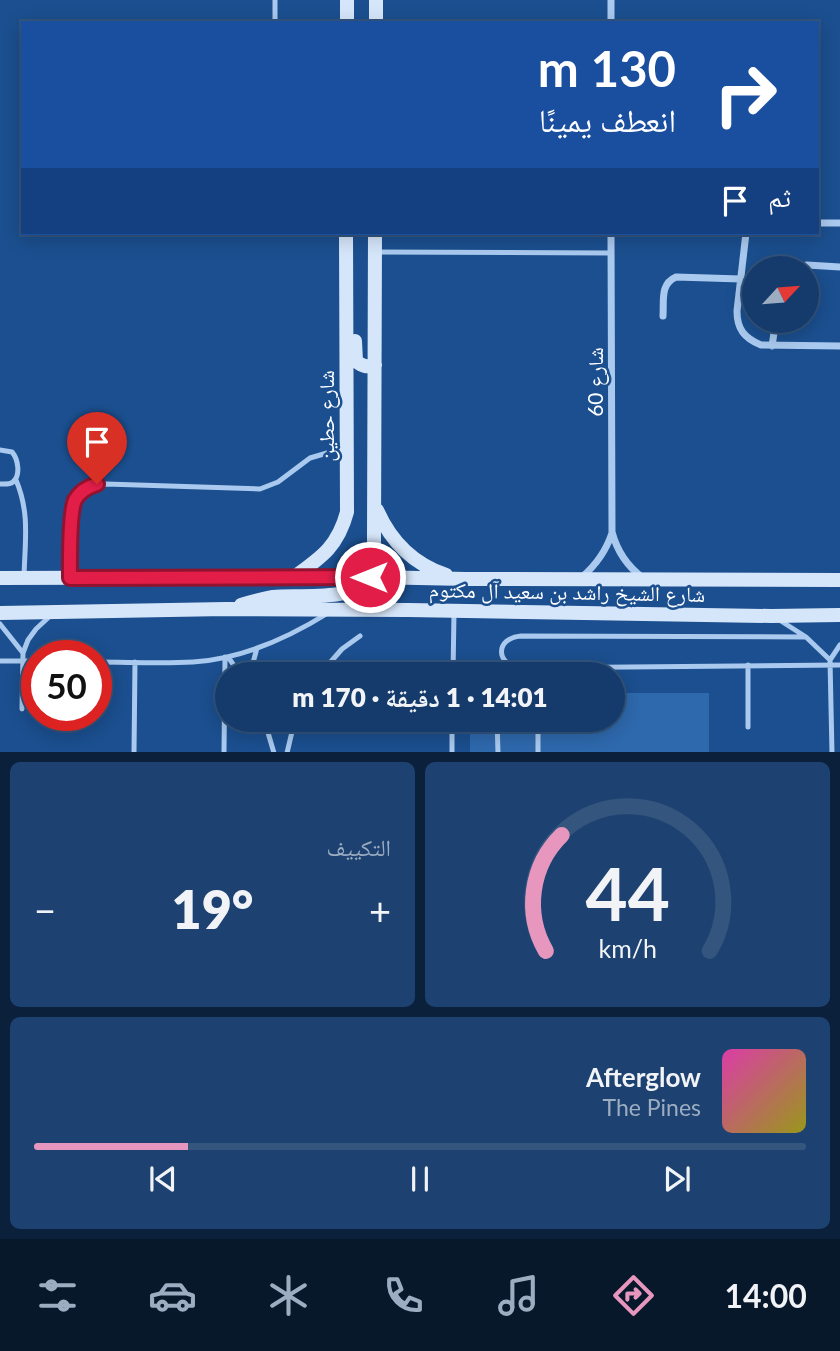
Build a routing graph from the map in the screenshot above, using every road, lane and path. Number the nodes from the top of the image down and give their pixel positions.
1 (275, 0) edge
2 (347, 0) edge
3 (611, 0) edge
4 (377, 1) edge
5 (275, 21) edge
6 (346, 21) edge
7 (376, 21) edge
8 (611, 21) edge
9 (819, 223) edge
10 (840, 223) edge
11 (346, 235) edge
12 (375, 235) edge
13 (611, 235) edge
14 (746, 235) edge
15 (375, 252) junction
16 (611, 253) junction
17 (819, 266) edge
18 (840, 267) edge
19 (741, 279) junction
20 (346, 285) junction
21 (663, 316) dead end
22 (774, 333) edge
23 (772, 346) junction
24 (840, 346) edge
25 (375, 365) junction
26 (346, 448) junction
27 (0, 450) edge
28 (16, 480) junction
29 (0, 484) edge
30 (375, 506) junction
31 (612, 532) junction
32 (293, 577) junction
33 (370, 577) junction
34 (0, 578) edge
35 (24, 578) junction
36 (70, 578) junction
37 (457, 579) junction
38 (579, 579) junction
39 (644, 580) junction
40 (840, 580) edge
41 (226, 609) junction
42 (333, 610) junction
43 (454, 610) junction
44 (57, 612) junction
45 (0, 613) edge
46 (840, 615) edge
47 (771, 616) junction
48 (0, 624) edge
49 (360, 636) dead end
50 (806, 637) junction
51 (30, 640) edge
52 (840, 645) edge
53 (257, 648) junction
54 (21, 650) edge
55 (226, 657) junction
56 (0, 661) edge
57 (21, 661) edge
58 (112, 662) edge
59 (135, 662) junction
60 (230, 662) edge
61 (253, 662) edge
62 (331, 662) edge
63 (453, 662) edge
64 (830, 662) junction
65 (748, 665) junction
66 (840, 665) edge
67 (832, 724) junction
68 (840, 724) edge
69 (748, 727) dead end
70 (268, 732) edge
71 (292, 732) edge
72 (452, 732) edge
73 (497, 732) edge
74 (538, 732) edge
75 (134, 752) edge
76 (225, 752) edge
77 (274, 752) edge
78 (287, 752) edge
79 (452, 752) edge
80 (498, 752) edge
81 (538, 752) edge
82 (832, 752) edge

1 - 5 lane
2 - 6 main road
3 - 8 street
4 - 7 main road
9 - 10 street
11 - 20 main road, شارع حطين
12 - 15 main road
13 - 16 street, شارع 60
14 - 19 street
15 - 16 lane
15 - 25 main road
16 - 31 street, شارع 60
17 - 18 street
19 - 21 street
19 - 23 street
20 - 25 main road
20 - 26 main road, شارع حطين
22 - 23 street
23 - 24 street
25 - 30 main road
26 - 32 main road, شارع حطين
26 - 36 lane
27 - 28 lane
28 - 29 lane
28 - 35 lane
30 - 33 main road
30 - 37 main road
31 - 38 street, شارع 60
31 - 39 street, شارع 60
32 - 33 main road, شارع الشيخ راشد بن سعيد آل مكتوم
32 - 36 main road, شارع الشيخ راشد بن سعيد آل مكتوم
33 - 37 main road, شارع الشيخ راشد بن سعيد آل مكتوم
33 - 41 main road
34 - 35 main road, شارع الشيخ راشد بن سعيد آل مكتوم
35 - 36 main road, شارع الشيخ راشد بن سعيد آل مكتوم
37 - 38 main road, شارع الشيخ راشد بن سعيد آل مكتوم
38 - 39 main road, شارع الشيخ راشد بن سعيد آل مكتوم
39 - 40 main road, شارع الشيخ راشد بن سعيد آل مكتوم
41 - 42 main road, شارع الشيخ راشد بن سعيد آل مكتوم
41 - 44 main road, شارع الشيخ راشد بن سعيد آل مكتوم
42 - 43 main road, شارع الشيخ راشد بن سعيد آل مكتوم
42 - 53 lane
43 - 47 main road, شارع الشيخ راشد بن سعيد آل مكتوم
43 - 63 lane
44 - 45 main road, شارع الشيخ راشد بن سعيد آل مكتوم
44 - 51 lane
46 - 47 main road, شارع الشيخ راشد بن سعيد آل مكتوم
47 - 50 lane
48 - 54 lane
49 - 62 lane
50 - 64 lane
50 - 65 lane
52 - 64 lane
53 - 55 lane
53 - 61 lane
55 - 59 lane
55 - 60 lane
55 - 76 lane
56 - 57 lane
58 - 59 lane
59 - 75 lane
64 - 65 lane
64 - 66 lane
64 - 67 lane
65 - 69 lane
67 - 68 lane
67 - 82 lane
70 - 77 lane
71 - 78 lane
72 - 79 lane
73 - 80 lane
74 - 81 lane

